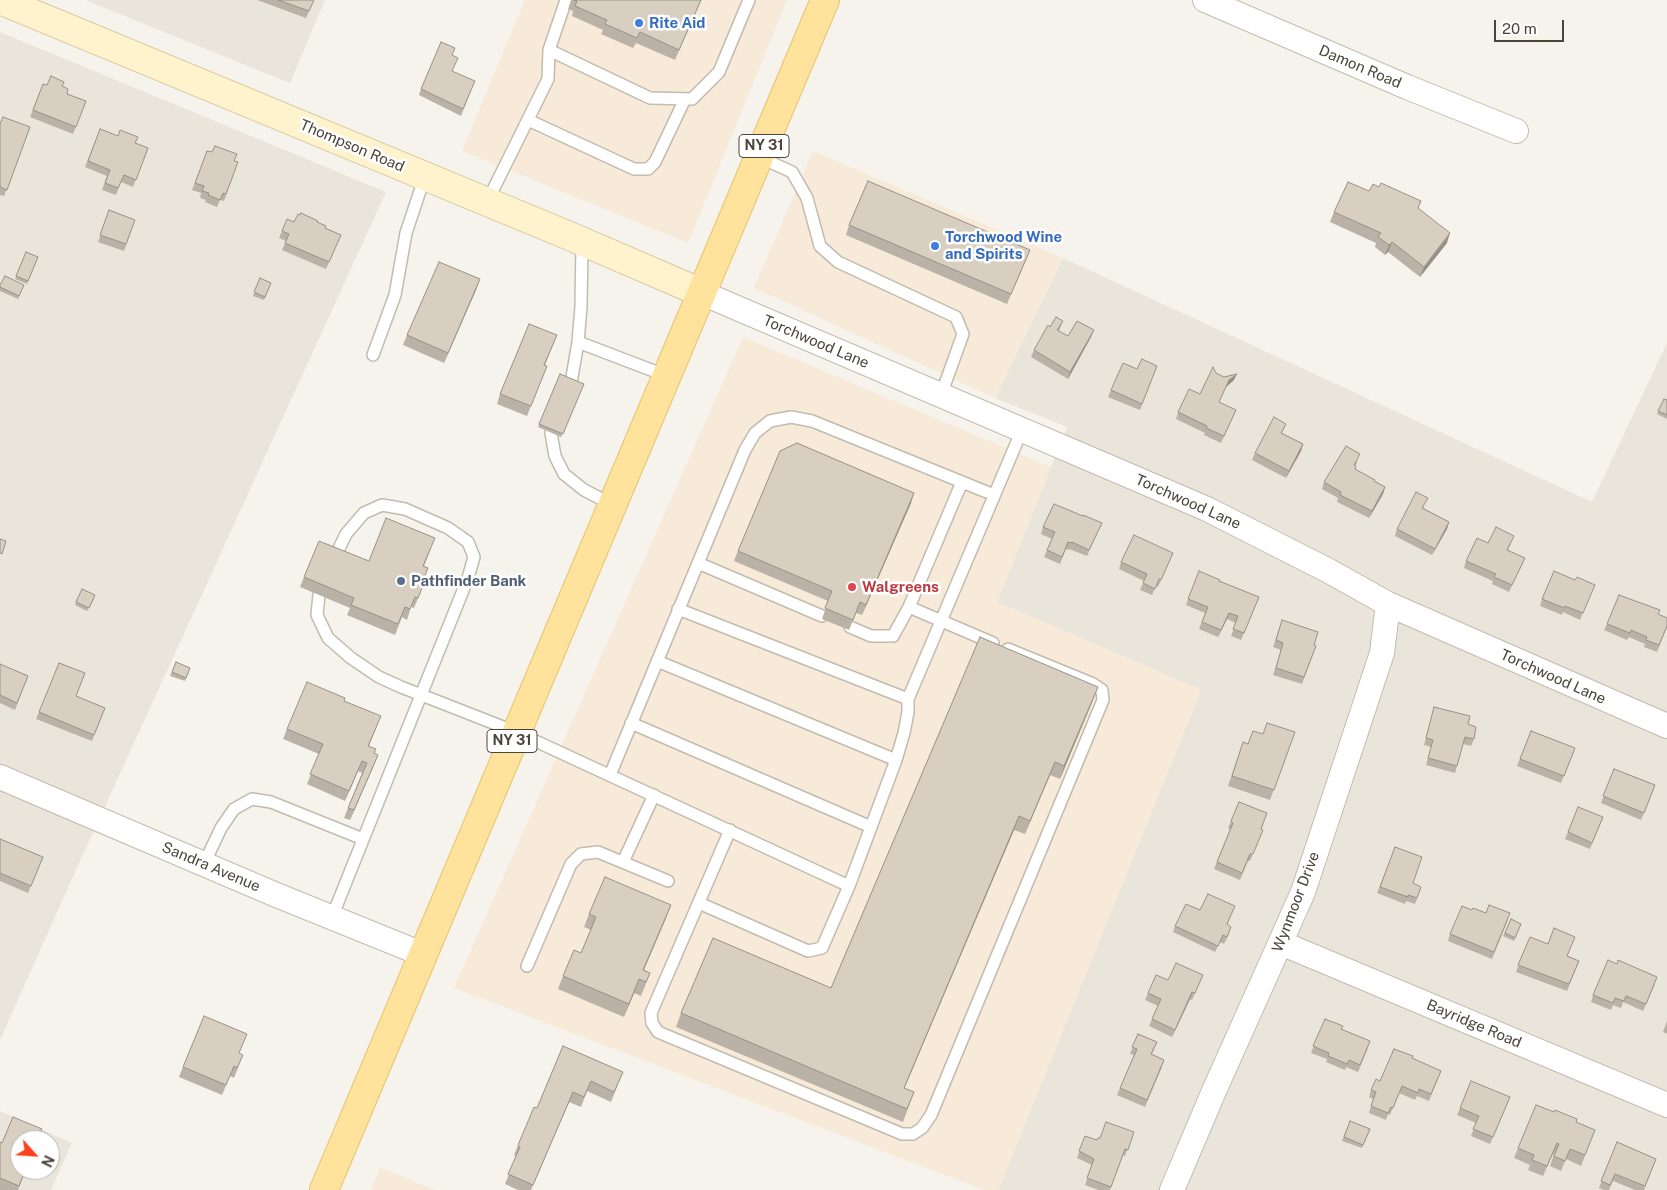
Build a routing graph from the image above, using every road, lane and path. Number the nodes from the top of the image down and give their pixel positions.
1 (0, 0) edge
2 (566, 0) edge
3 (749, 0) edge
4 (825, 0) edge
5 (1205, 0) edge
6 (549, 50) junction
7 (685, 99) junction
8 (528, 120) junction
9 (1516, 131) dead end
10 (759, 157) junction
11 (425, 176) junction
12 (487, 202) junction
13 (582, 242) junction
14 (702, 293) junction
15 (578, 342) junction
16 (373, 355) dead end
17 (667, 376) junction
18 (571, 383) edge
19 (941, 395) junction
20 (1022, 430) junction
21 (551, 433) edge
22 (962, 482) junction
23 (994, 495) junction
24 (613, 505) junction
25 (334, 558) edge
26 (698, 563) junction
27 (319, 595) edge
28 (1388, 604) junction
29 (910, 607) junction
30 (678, 609) junction
31 (822, 616) dead end
32 (940, 620) junction
33 (850, 627) edge
34 (657, 661) junction
35 (421, 695) junction
36 (908, 699) junction
37 (631, 723) junction
38 (1667, 726) edge
39 (516, 732) junction
40 (896, 760) junction
41 (610, 775) junction
42 (0, 777) edge
43 (654, 795) junction
44 (871, 828) junction
45 (730, 830) junction
46 (363, 839) junction
47 (623, 862) junction
48 (204, 864) junction
49 (668, 881) dead end
50 (849, 886) junction
51 (699, 903) junction
52 (332, 917) junction
53 (1281, 943) junction
54 (422, 954) junction
55 (527, 966) dead end
56 (1667, 1105) edge
57 (328, 1186) edge
58 (1172, 1190) edge

1 - 11 street, Thompson Road
2 - 6 lane
3 - 7 lane
4 - 10 main road, NY 31
5 - 9 street, Damon Road
6 - 7 lane
6 - 8 lane
7 - 8 lane
8 - 12 lane
10 - 14 main road, NY 31
10 - 19 lane
11 - 12 street, Thompson Road
11 - 16 lane
12 - 13 street, Thompson Road
13 - 14 street, Thompson Road
13 - 15 lane
14 - 17 main road, NY 31
14 - 19 street, Torchwood Lane
15 - 17 lane
15 - 18 lane
17 - 24 main road, NY 31
19 - 20 street, Torchwood Lane
20 - 23 lane
20 - 28 street, Torchwood Lane
21 - 24 lane
22 - 23 lane
22 - 26 lane
22 - 29 lane
23 - 32 lane
24 - 39 main road, NY 31
25 - 35 lane
26 - 30 lane
26 - 31 lane
27 - 35 lane
28 - 38 street, Torchwood Lane
28 - 53 street, Wynmoor Drive
29 - 32 lane
29 - 33 lane
30 - 34 lane
30 - 36 lane
32 - 36 lane
32 - 51 lane
34 - 37 lane
34 - 40 lane
35 - 39 lane
35 - 46 lane
36 - 40 lane
37 - 41 lane
37 - 44 lane
39 - 41 lane
39 - 54 main road, NY 31
40 - 44 lane
41 - 43 lane
42 - 48 street, Sandra Avenue
43 - 45 lane
43 - 47 lane
44 - 50 lane
45 - 50 lane
45 - 51 lane
46 - 48 lane
46 - 52 lane
47 - 49 lane
47 - 55 lane
48 - 52 street, Sandra Avenue
50 - 51 lane
52 - 54 street, Sandra Avenue
53 - 56 street, Bayridge Road
53 - 58 street, Wynmoor Drive
54 - 57 main road, NY 31

